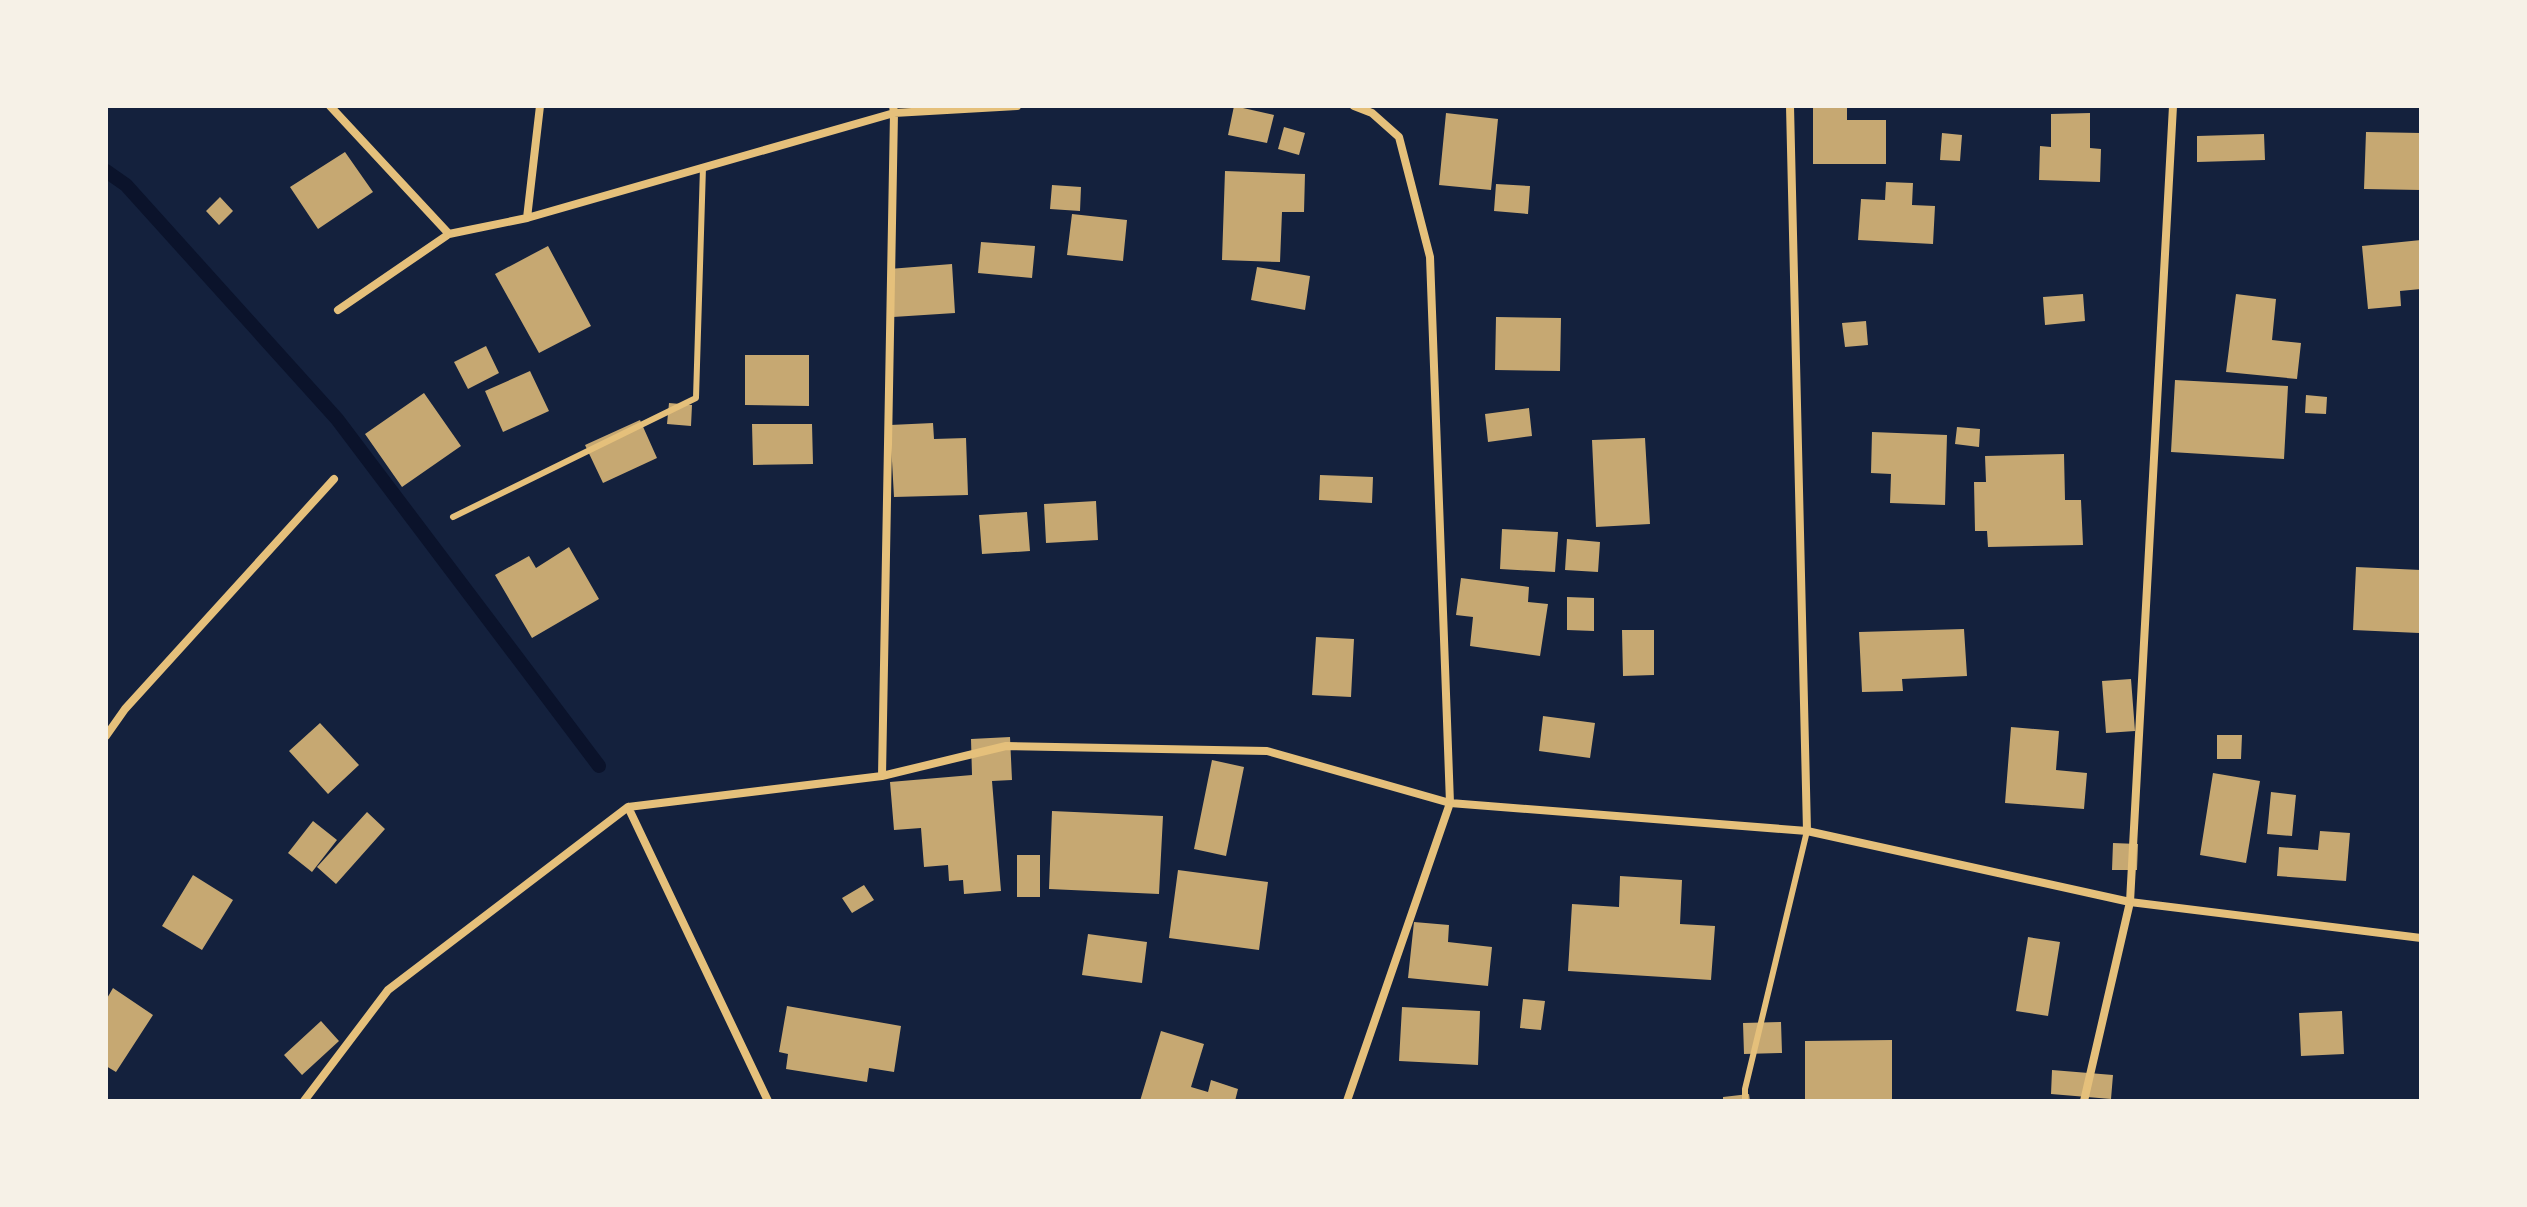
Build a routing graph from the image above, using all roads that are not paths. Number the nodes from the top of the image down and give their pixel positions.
1 (330, 106) edge
2 (540, 106) edge
3 (1017, 106) edge
4 (1354, 106) edge
5 (1790, 106) edge
6 (2173, 106) edge
7 (1374, 109) edge
8 (893, 110) edge
9 (703, 167) junction
10 (527, 218) junction
11 (449, 234) junction
12 (338, 310) dead end
13 (334, 479) dead end
14 (453, 517) dead end
15 (106, 736) edge
16 (882, 776) junction
17 (1450, 803) junction
18 (628, 807) junction
19 (1807, 831) junction
20 (2130, 902) junction
21 (2421, 938) edge
22 (304, 1101) edge
23 (768, 1101) edge
24 (1347, 1101) edge
25 (1745, 1101) edge
26 (2084, 1101) edge

1 - 11 street
2 - 10 street
3 - 8 street
4 - 7 street
5 - 19 street
6 - 20 street
7 - 17 street
8 - 9 street
8 - 16 street
9 - 10 street
9 - 14 lane
10 - 11 street
11 - 12 street
13 - 15 street
16 - 17 street
16 - 18 street
17 - 19 street
17 - 24 street
18 - 22 street
18 - 23 street
19 - 20 street
19 - 25 lane
20 - 21 street
20 - 26 street

